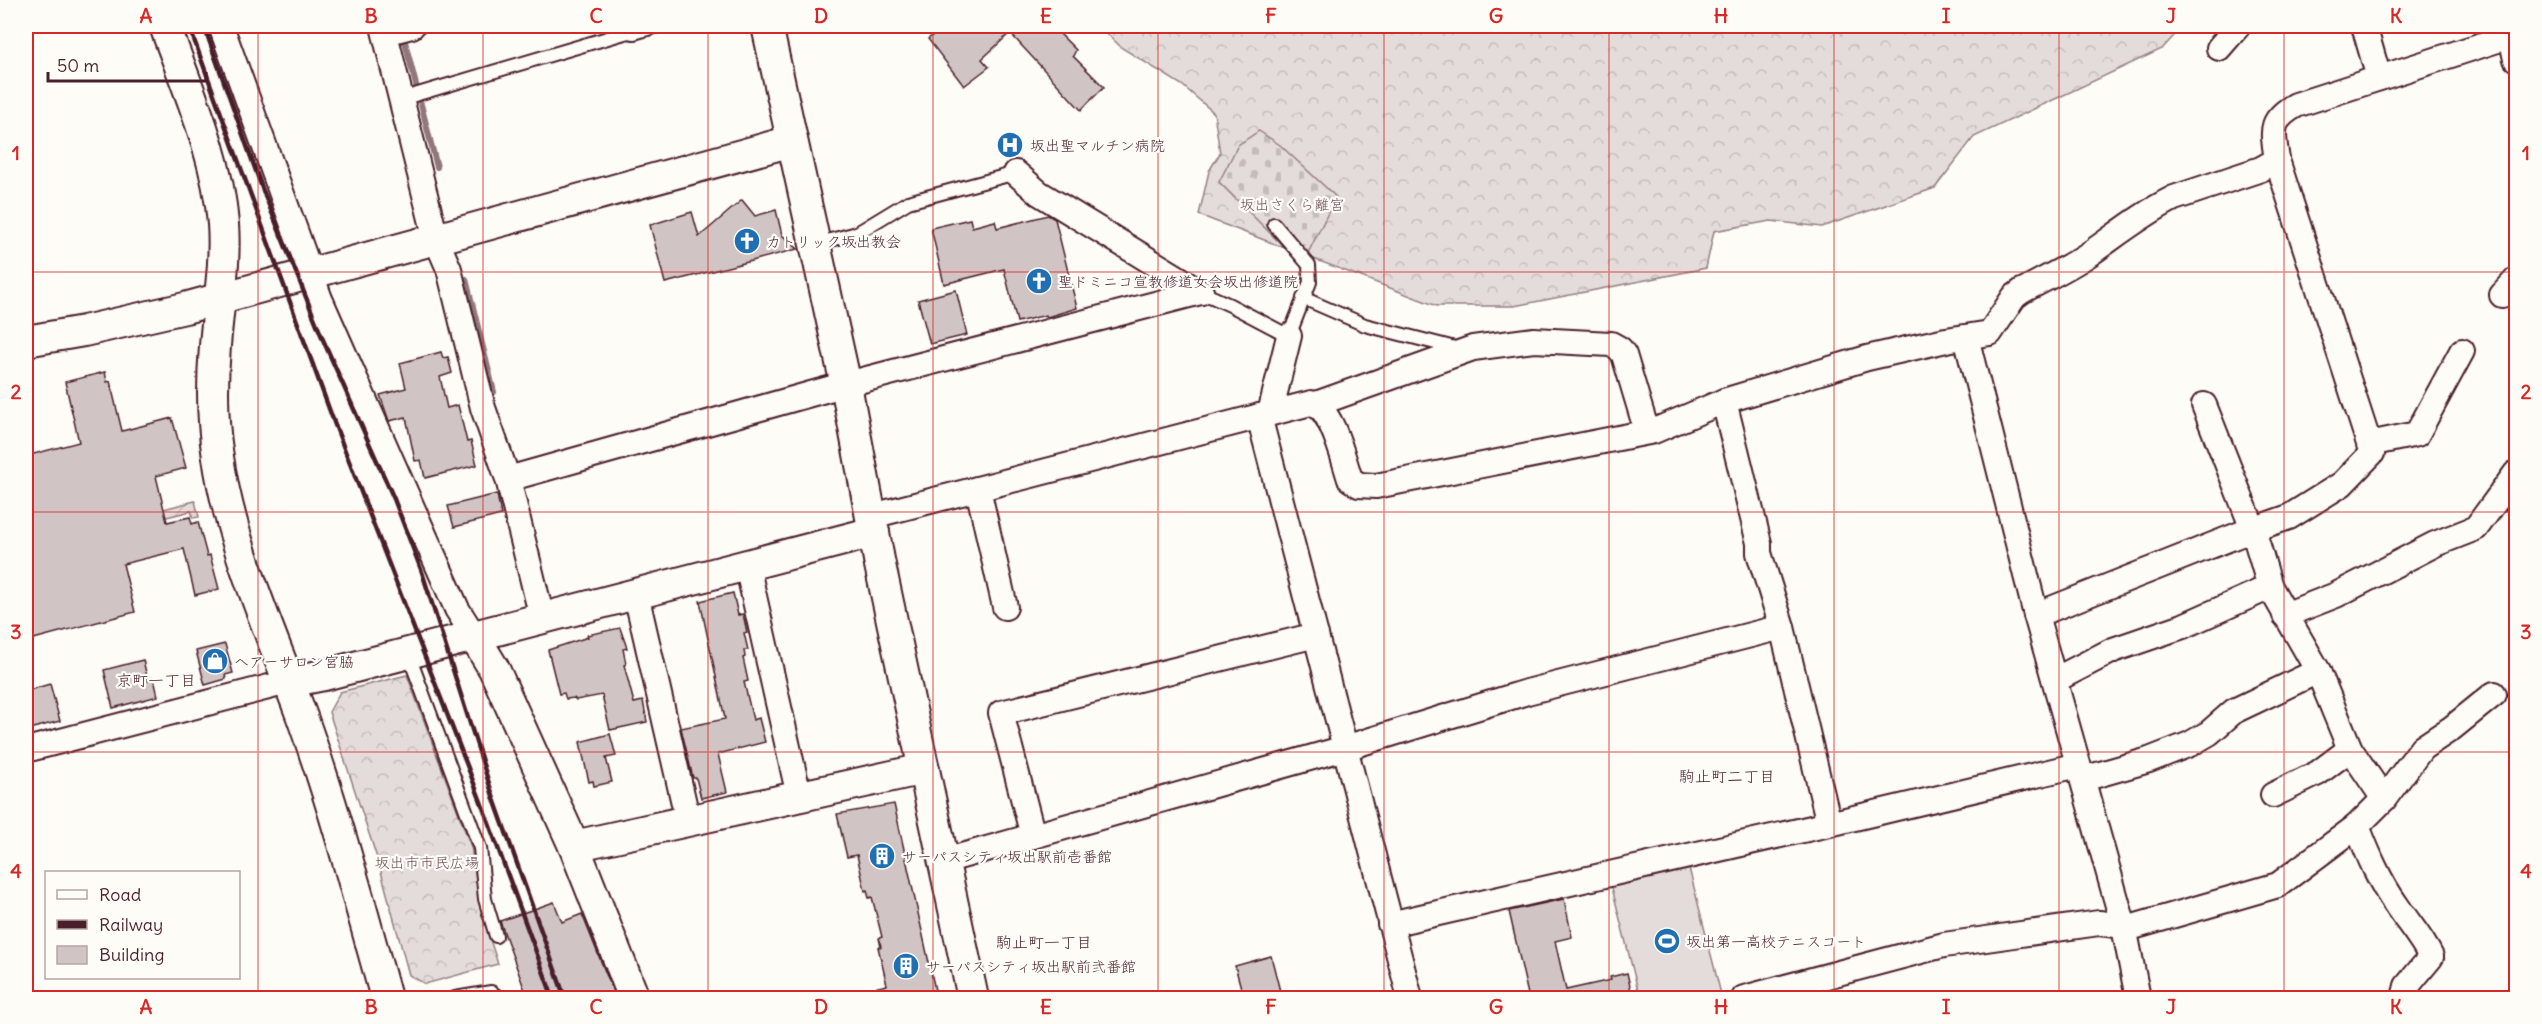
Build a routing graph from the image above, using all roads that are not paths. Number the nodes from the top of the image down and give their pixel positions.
1 (165, 26) edge
2 (221, 26) edge
3 (658, 26) edge
4 (767, 26) edge
5 (2238, 26) edge
6 (2364, 26) edge
7 (396, 29) edge
8 (2515, 43) edge
9 (2219, 48) dead end
10 (2379, 78) junction
11 (412, 96) junction
12 (792, 141) junction
13 (2277, 160) junction
14 (1016, 172) joint
15 (1274, 224) dead end
16 (436, 239) junction
17 (815, 244) junction
18 (310, 273) junction
19 (1201, 292) junction
20 (219, 298) junction
21 (1303, 298) junction
22 (1289, 336) junction
23 (1966, 337) junction
24 (26, 341) edge
25 (1464, 351) junction
26 (2463, 351) dead end
27 (846, 385) junction
28 (1724, 401) junction
29 (1316, 404) junction
30 (2204, 405) dead end
31 (1265, 415) junction
32 (1647, 432) junction
33 (2369, 444) junction
34 (2517, 474) edge
35 (508, 478) junction
36 (978, 489) junction
37 (873, 524) junction
38 (2253, 529) junction
39 (747, 565) junction
40 (2270, 587) junction
41 (636, 594) junction
42 (1005, 607) dead end
43 (2036, 615) junction
44 (2285, 615) junction
45 (542, 618) junction
46 (1782, 627) junction
47 (1316, 635) junction
48 (474, 636) junction
49 (408, 653) junction
50 (2318, 671) junction
51 (2055, 680) junction
52 (288, 682) junction
53 (2494, 694) dead end
54 (1345, 748) junction
55 (2350, 749) junction
56 (26, 750) edge
57 (924, 769) junction
58 (2080, 772) junction
59 (2273, 795) dead end
60 (799, 796) junction
61 (2384, 799) junction
62 (688, 821) junction
63 (1829, 824) junction
64 (2357, 826) junction
65 (1033, 836) junction
66 (574, 846) junction
67 (944, 861) junction
68 (1390, 924) junction
69 (2124, 927) junction
70 (496, 936) dead end
71 (386, 999) edge
72 (455, 999) edge
73 (500, 999) edge
74 (633, 999) edge
75 (973, 999) edge
76 (1410, 999) edge
77 (1744, 999) edge
78 (2138, 999) edge
79 (2404, 999) edge

1 - 20 street
2 - 18 street
3 - 11 lane
4 - 12 street
5 - 9 street
6 - 10 street
7 - 11 street
8 - 10 street
10 - 13 street
11 - 16 street
12 - 16 street
12 - 17 street
13 - 23 street
13 - 33 street
14 - 17 lane
14 - 19 street
15 - 21 lane
16 - 18 street
16 - 35 street
17 - 27 street
18 - 20 street
18 - 48 street
19 - 22 lane
19 - 27 street
20 - 24 street
20 - 52 street
21 - 22 lane
21 - 25 lane
22 - 31 street
23 - 28 street
23 - 43 street
25 - 29 street
25 - 32 street
26 - 33 street
27 - 35 street
27 - 37 street
28 - 32 street
28 - 46 street
29 - 31 street
29 - 32 street
30 - 38 street
31 - 36 street
31 - 47 street
33 - 38 street
34 - 44 street
35 - 45 street
36 - 37 street
36 - 42 street
37 - 39 street
37 - 57 street
38 - 40 street
38 - 43 street
39 - 41 street
39 - 60 street
40 - 44 street
40 - 51 street
41 - 45 street
41 - 62 street
43 - 51 street
44 - 50 street
45 - 48 street
46 - 54 street
46 - 63 street
47 - 54 street
47 - 65 street
48 - 49 street
48 - 66 street
49 - 52 street
49 - 70 lane
50 - 55 street
50 - 58 street
51 - 58 street
52 - 56 street
52 - 71 street
53 - 61 street
54 - 65 street
54 - 68 street
55 - 59 street
55 - 61 street
57 - 60 street
57 - 67 street
58 - 63 street
58 - 69 street
60 - 62 street
61 - 64 street
62 - 66 street
63 - 68 street
64 - 69 street
64 - 79 street
65 - 67 street
66 - 74 street
67 - 75 street
68 - 76 street
69 - 77 street
69 - 78 street
72 - 73 lane

